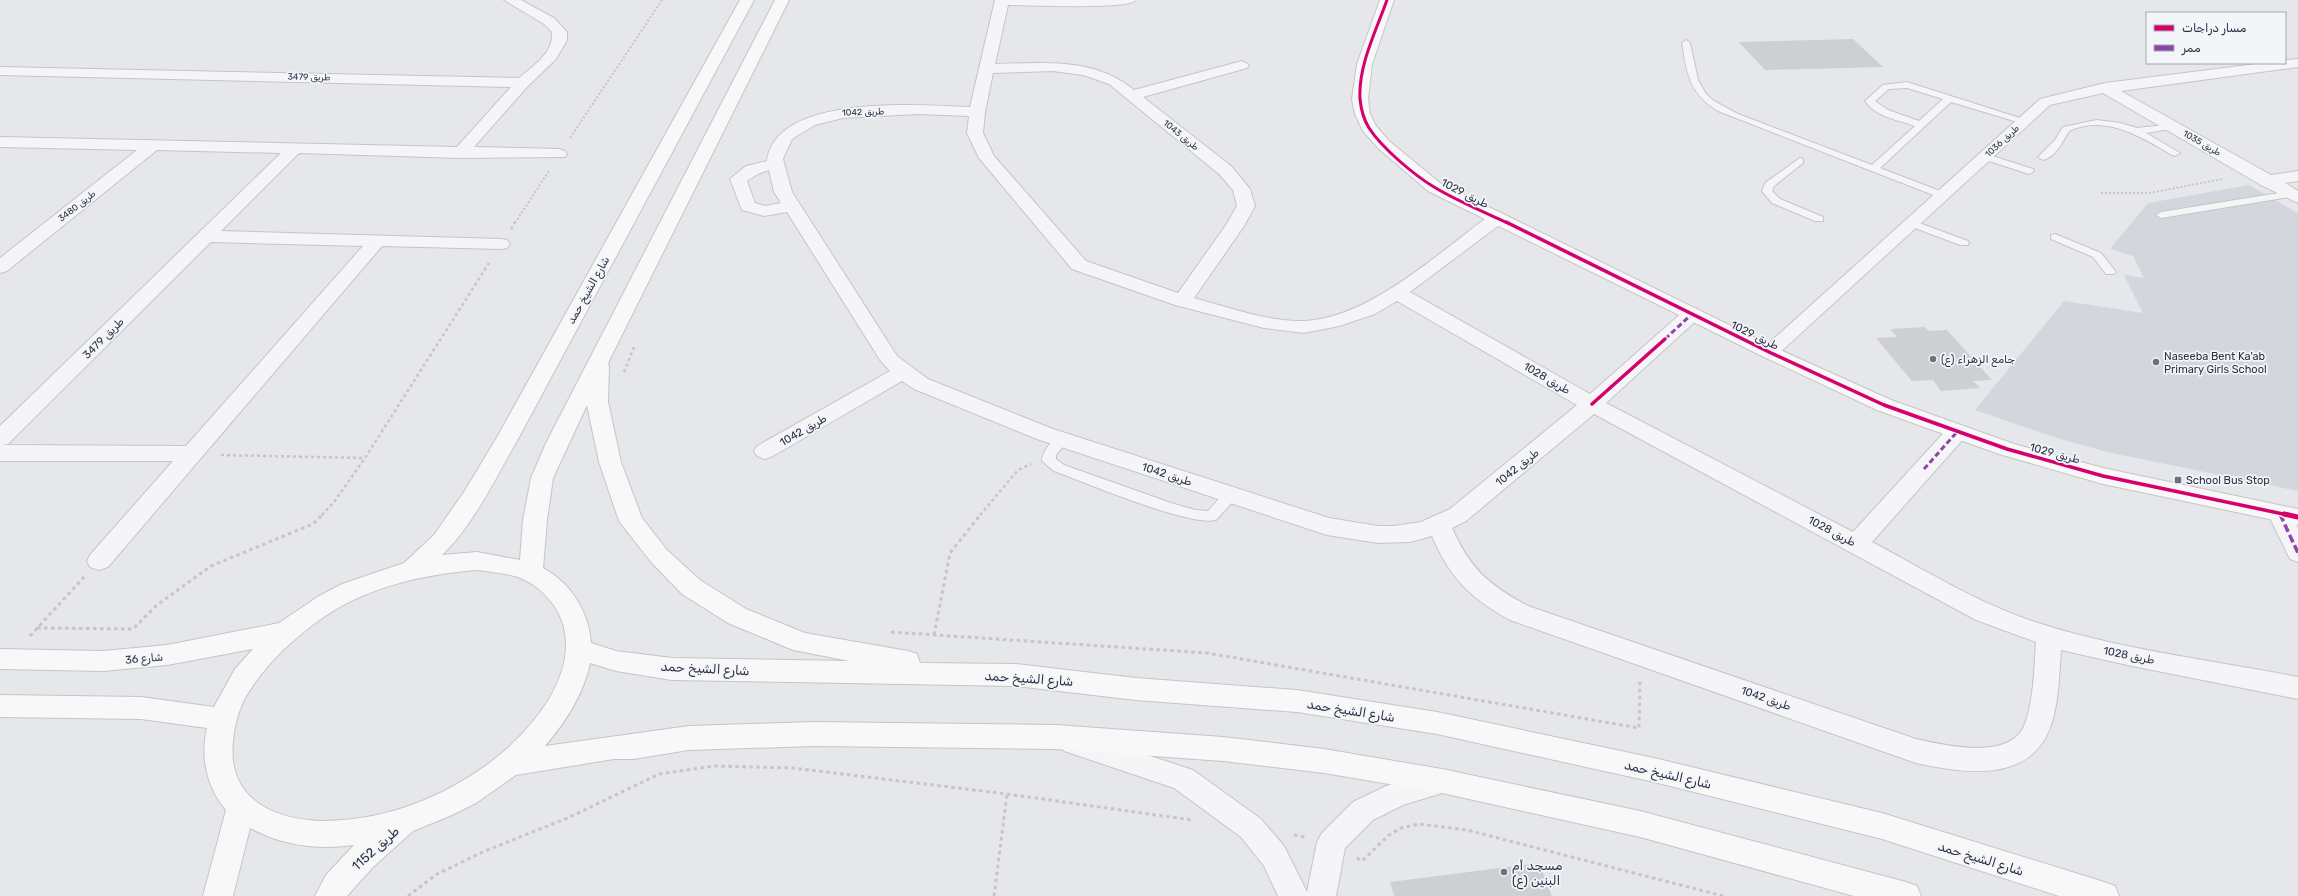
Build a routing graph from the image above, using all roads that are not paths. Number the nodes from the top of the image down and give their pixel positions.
1 (511, 0) edge
2 (747, 0) edge
3 (782, 0) edge
4 (1129, 0) edge
5 (1388, 0) edge
6 (1002, 1) edge
7 (1686, 43) dead end
8 (2298, 63) edge
9 (1242, 65) dead end
10 (988, 69) junction
11 (0, 71) edge
12 (524, 83) junction
13 (2105, 88) junction
14 (1132, 95) junction
15 (1950, 98) junction
16 (977, 112) junction
17 (2024, 121) junction
18 (1922, 125) junction
19 (2172, 126) junction
20 (2138, 131) junction
21 (0, 142) edge
22 (153, 145) junction
23 (294, 149) junction
24 (460, 153) junction
25 (2175, 153) dead end
26 (560, 154) road end
27 (1986, 157) junction
28 (2043, 157) dead end
29 (1800, 161) dead end
30 (774, 164) junction
31 (1874, 169) junction
32 (2028, 171) dead end
33 (2298, 176) edge
34 (2261, 177) junction
35 (1941, 196) junction
36 (2295, 196) edge
37 (792, 206) junction
38 (2161, 215) dead end
39 (1496, 219) junction
40 (1820, 219) dead end
41 (1911, 223) junction
42 (206, 236) junction
43 (2055, 237) dead end
44 (376, 242) junction
45 (1964, 243) dead end
46 (501, 244) road end
47 (0, 267) edge
48 (2110, 272) dead end
49 (1397, 293) junction
50 (1182, 301) junction
51 (1692, 314) junction
52 (1769, 352) junction
53 (600, 358) junction
54 (903, 372) junction
55 (1592, 404) junction
56 (1957, 432) junction
57 (0, 439) edge
58 (1063, 440) junction
59 (764, 451) dead end
60 (0, 453) edge
61 (191, 454) junction
62 (1232, 495) junction
63 (2289, 515) edge
64 (1439, 526) junction
65 (1857, 544) junction
66 (2298, 553) edge
67 (99, 561) road end
68 (413, 568) junction
69 (531, 573) junction
70 (286, 632) junction
71 (2049, 638) junction
72 (579, 649) junction
73 (4, 659) edge
74 (1015, 675) junction
75 (2298, 688) edge
76 (0, 706) edge
77 (222, 719) junction
78 (1056, 737) junction
79 (509, 764) junction
80 (1442, 780) junction
81 (241, 808) junction
82 (406, 820) junction
83 (218, 896) edge
84 (330, 896) edge
85 (1293, 896) edge
86 (1321, 896) edge
87 (1906, 896) edge
88 (2104, 896) edge

1 - 12 street
2 - 68 main road, شارع الشيخ حمد
3 - 53 main road
4 - 6 street
5 - 39 main road, طريق 1029
6 - 10 street
7 - 31 lane
8 - 13 street, طريق 1036
9 - 14 street
10 - 14 street, طريق 1043
10 - 16 street
11 - 12 street, طريق 3479
12 - 24 street
13 - 17 street, طريق 1036
13 - 19 street, طريق 1035
14 - 50 street, طريق 1043
15 - 17 lane
15 - 18 lane
15 - 18 lane
16 - 30 street, طريق 1042
16 - 50 street
17 - 27 street, طريق 1036
18 - 31 lane
19 - 20 lane
19 - 34 street, طريق 1035
20 - 25 lane
20 - 28 lane
21 - 22 street
22 - 23 street
22 - 47 street, طريق 3480
23 - 24 street
23 - 42 street, طريق 3479
24 - 26 street
27 - 32 lane
27 - 35 street, طريق 1036
29 - 40 lane
30 - 37 street, طريق 1042
30 - 37 street
31 - 35 lane
33 - 34 street
34 - 36 street, طريق 1035
35 - 41 street, طريق 1036
36 - 38 lane
37 - 54 street, طريق 1042
39 - 49 street
39 - 51 main road, طريق 1029
41 - 45 lane
41 - 52 street, طريق 1036
42 - 44 street
42 - 57 street, طريق 3479
43 - 48 lane
44 - 46 street
44 - 61 street
49 - 50 street
49 - 55 street, طريق 1028
51 - 52 main road, طريق 1029
51 - 55 street, طريق 1042
52 - 56 main road, طريق 1029
53 - 69 main road
53 - 74 main road
54 - 58 street, طريق 1042
54 - 59 street, طريق 1042
55 - 64 street, طريق 1042
55 - 65 street, طريق 1028
56 - 63 main road, طريق 1029
56 - 65 street
58 - 62 street, طريق 1042
58 - 62 lane
60 - 61 street
61 - 67 street
62 - 64 street, طريق 1042
63 - 66 street
64 - 71 street, طريق 1042
65 - 71 street, طريق 1028
68 - 69 main road
68 - 70 main road
69 - 72 main road
70 - 73 main road, شارع 36
70 - 77 main road
71 - 75 street, طريق 1028
72 - 74 main road, شارع الشيخ حمد
72 - 79 main road
74 - 88 main road, شارع الشيخ حمد
76 - 77 main road
77 - 81 main road
78 - 79 main road
78 - 80 main road
78 - 85 street
79 - 82 main road
80 - 86 street
80 - 87 main road
81 - 82 main road
81 - 83 main road
82 - 84 main road, طريق 1152

